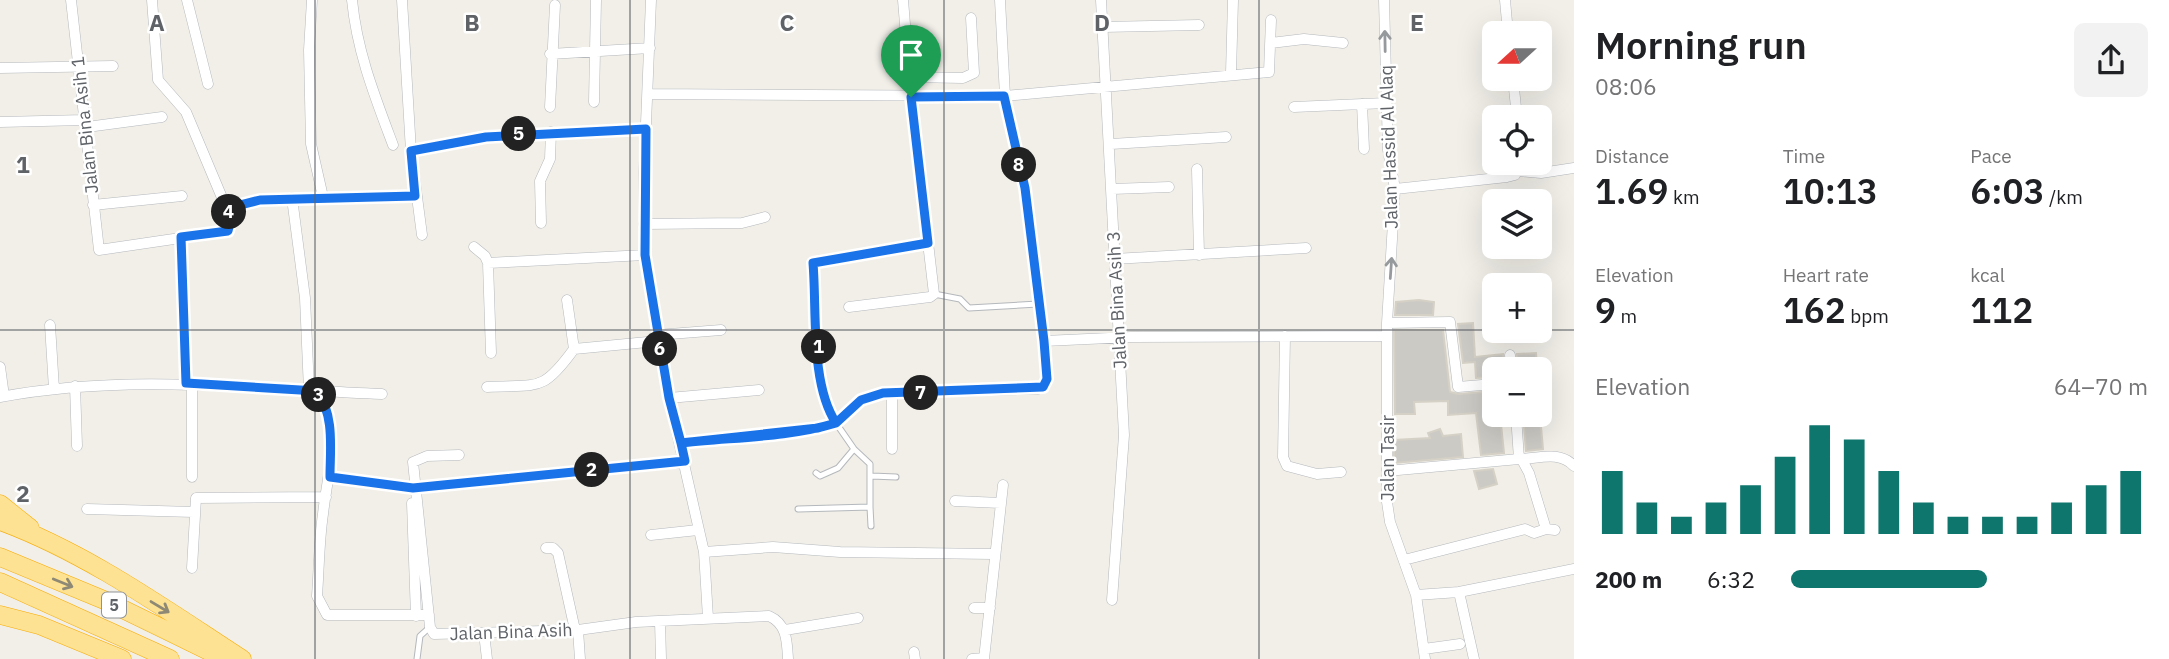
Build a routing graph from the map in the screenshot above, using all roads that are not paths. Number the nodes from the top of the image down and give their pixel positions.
1 (71, 0) edge
2 (152, 0) edge
3 (187, 0) edge
4 (312, 0) edge
5 (352, 0) edge
6 (402, 0) edge
7 (596, 0) edge
8 (651, 0) edge
9 (903, 0) edge
10 (1000, 0) edge
11 (1101, 0) edge
12 (1233, 0) edge
13 (1384, 0) edge
14 (1505, 0) edge
15 (555, 5) dead end
16 (971, 18) dead end
17 (1271, 20) dead end
18 (1507, 21) edge
19 (1199, 25) dead end
20 (1103, 27) junction
21 (1271, 43) junction
22 (1343, 43) dead end
23 (650, 48) junction
24 (593, 51) junction
25 (550, 54) junction
26 (113, 66) dead end
27 (0, 68) edge
28 (80, 68) junction
29 (1231, 73) junction
30 (910, 77) junction
31 (208, 84) dead end
32 (1105, 88) junction
33 (648, 94) junction
34 (1004, 96) junction
35 (911, 97) junction
36 (594, 102) dead end
37 (1386, 103) junction
38 (1362, 104) junction
39 (550, 107) dead end
40 (1294, 107) dead end
41 (162, 117) dead end
42 (0, 122) edge
43 (86, 124) junction
44 (646, 129) junction
45 (551, 132) junction
46 (1226, 136) dead end
47 (1111, 144) junction
48 (393, 145) dead end
49 (1364, 149) dead end
50 (411, 151) junction
51 (1574, 168) edge
52 (1197, 169) dead end
53 (1552, 171) edge
54 (1509, 175) edge
55 (1169, 187) dead end
56 (1112, 189) junction
57 (1395, 190) junction
58 (182, 196) dead end
59 (415, 196) junction
60 (323, 197) junction
61 (292, 198) junction
62 (93, 205) junction
63 (228, 208) junction
64 (765, 217) dead end
65 (541, 223) dead end
66 (644, 224) junction
67 (422, 235) dead end
68 (181, 237) junction
69 (928, 243) junction
70 (474, 247) dead end
71 (1306, 248) dead end
72 (645, 255) junction
73 (1199, 255) junction
74 (1114, 260) junction
75 (488, 263) junction
76 (934, 294) junction
77 (567, 300) dead end
78 (1038, 304) junction
79 (849, 307) dead end
80 (1387, 323) junction
81 (50, 325) dead end
82 (721, 330) dead end
83 (1285, 336) junction
84 (1387, 336) junction
85 (658, 338) junction
86 (1121, 338) junction
87 (1044, 341) junction
88 (574, 349) junction
89 (491, 353) dead end
90 (0, 367) edge
91 (189, 384) junction
92 (1482, 385) edge
93 (75, 386) junction
94 (487, 387) dead end
95 (54, 389) junction
96 (759, 390) dead end
97 (313, 391) junction
98 (382, 394) dead end
99 (892, 394) junction
100 (2, 397) edge
101 (669, 398) junction
102 (836, 423) junction
103 (1517, 427) edge
104 (681, 443) junction
105 (77, 446) dead end
106 (854, 449) junction
107 (892, 449) dead end
108 (459, 455) dead end
109 (1520, 459) junction
110 (685, 461) junction
111 (1574, 466) edge
112 (1387, 471) junction
113 (816, 472) dead end
114 (1341, 472) dead end
115 (872, 476) junction
116 (192, 477) dead end
117 (330, 477) junction
118 (896, 477) dead end
119 (510, 478) joint
120 (1003, 485) dead end
121 (413, 488) junction
122 (326, 497) junction
123 (955, 500) dead end
124 (0, 503) edge
125 (412, 503) dead end
126 (1001, 503) junction
127 (870, 507) junction
128 (87, 509) dead end
129 (798, 509) dead end
130 (194, 512) junction
131 (0, 521) edge
132 (871, 526) dead end
133 (698, 530) junction
134 (38, 535) junction
135 (651, 535) dead end
136 (546, 548) dead end
137 (704, 552) junction
138 (993, 554) junction
139 (0, 557) edge
140 (1405, 560) junction
141 (192, 568) dead end
142 (1574, 569) edge
143 (0, 582) edge
144 (1459, 592) junction
145 (1416, 594) junction
146 (1112, 600) dead end
147 (974, 608) dead end
148 (990, 608) junction
149 (0, 615) edge
150 (416, 616) junction
151 (708, 618) junction
152 (858, 618) dead end
153 (430, 621) junction
154 (660, 621) junction
155 (576, 630) junction
156 (785, 630) junction
157 (484, 634) junction
158 (1460, 644) dead end
159 (1424, 654) edge
160 (122, 659) edge
161 (170, 659) edge
162 (225, 659) edge
163 (242, 659) edge
164 (418, 659) edge
165 (487, 659) edge
166 (580, 659) edge
167 (661, 659) edge
168 (789, 659) edge
169 (972, 659) edge
170 (984, 659) edge
171 (1474, 659) edge

1 - 28 street, Jalan Bina Asih 1
2 - 63 street
3 - 31 street
4 - 60 street
5 - 48 street
6 - 50 street
7 - 24 street
8 - 23 street
9 - 30 street
10 - 34 street
11 - 20 street, Jalan Bina Asih 3
12 - 29 street
37 -> 13 street, Jalan Hassid Al Alaq
14 - 18 street
15 - 25 street
16 - 30 street
17 - 21 street
19 - 20 street
20 - 32 street, Jalan Bina Asih 3
21 - 22 street
21 - 29 street
23 - 24 street
23 - 33 street
24 - 25 street
24 - 36 street
25 - 39 street
26 - 28 street
27 - 28 street
28 - 43 street, Jalan Bina Asih 1
29 - 32 street
30 - 35 street
32 - 34 street
32 - 47 street, Jalan Bina Asih 3
33 - 35 street
33 - 44 street
34 - 35 street
34 - 78 street
35 - 69 street
37 - 38 street
37 - 57 street, Jalan Hassid Al Alaq
38 - 40 street
38 - 49 street
41 - 43 street
42 - 43 street
43 - 62 street, Jalan Bina Asih 1
44 - 45 street
44 - 66 street
45 - 50 street
45 - 65 street
46 - 47 street
47 - 56 street, Jalan Bina Asih 3
50 - 59 street
51 - 53 street
52 - 73 street
54 - 57 street
55 - 56 street
56 - 74 street, Jalan Bina Asih 3
80 -> 57 street, Jalan Hassid Al Alaq
58 - 62 street
59 - 60 street
59 - 67 street
60 - 61 street
61 - 63 street
61 - 97 street
62 - 68 street, Jalan Bina Asih 1
63 - 68 street
64 - 66 street
66 - 72 street
68 - 91 street
69 - 76 street
69 - 102 street
70 - 75 street
71 - 73 street
72 - 75 street
72 - 85 street
73 - 74 street
74 - 86 street, Jalan Bina Asih 3
75 - 89 street
76 - 78 lane
76 - 79 street
77 - 88 street
78 - 87 street
80 - 84 street, Jalan Hassid Al Alaq
80 - 92 street
81 - 95 street
82 - 85 street
83 - 84 street
83 - 86 street
83 - 114 street
84 - 112 street, Jalan Tasir
85 - 88 street
85 - 101 street
86 - 87 street
86 - 146 street, Jalan Bina Asih 3
87 - 99 street
88 - 94 street
90 - 100 street
91 - 93 street
91 - 97 street
91 - 116 street
93 - 95 street
93 - 105 street
95 - 100 street
96 - 101 street
97 - 98 street
97 - 117 street
99 - 102 street
99 - 107 street
101 - 104 street
102 - 104 street
102 - 106 lane
103 - 109 street
104 - 110 street
106 - 113 lane
106 - 115 lane
108 - 121 street
109 - 111 street
109 - 112 street
109 - 140 street
110 - 119 street
110 - 133 street
112 - 140 street, Jalan Tasir
115 - 118 lane
115 - 127 lane
117 - 121 street
117 - 122 street
119 - 121 lane
120 - 126 street
121 - 153 street, Jalan Bina Asih
122 - 130 street
122 - 150 street
123 - 126 street
124 - 134 highway
125 - 150 street
126 - 138 street
127 - 129 lane
127 - 132 lane
128 - 130 street
130 - 141 street
131 - 134 highway
133 - 135 street
133 - 137 street
134 -> 163 highway
136 - 155 street
137 - 138 street
137 - 151 street
138 - 148 street
139 -> 162 highway, 5
140 - 145 street, Jalan Tasir
142 - 144 street
143 - 161 highway, 5
144 - 145 street
144 - 171 street
145 - 159 street, Jalan Tasir
147 - 148 street
148 - 170 street
149 - 160 highway
150 - 153 street
151 - 154 street, Jalan Bina Asih
151 - 156 street, Jalan Bina Asih
152 - 156 street
153 - 157 street, Jalan Bina Asih
153 - 164 lane
154 - 155 street, Jalan Bina Asih
154 - 167 street
155 - 157 street, Jalan Bina Asih
155 - 166 street
156 - 168 street
157 - 165 street
158 - 159 street
169 - 170 street

